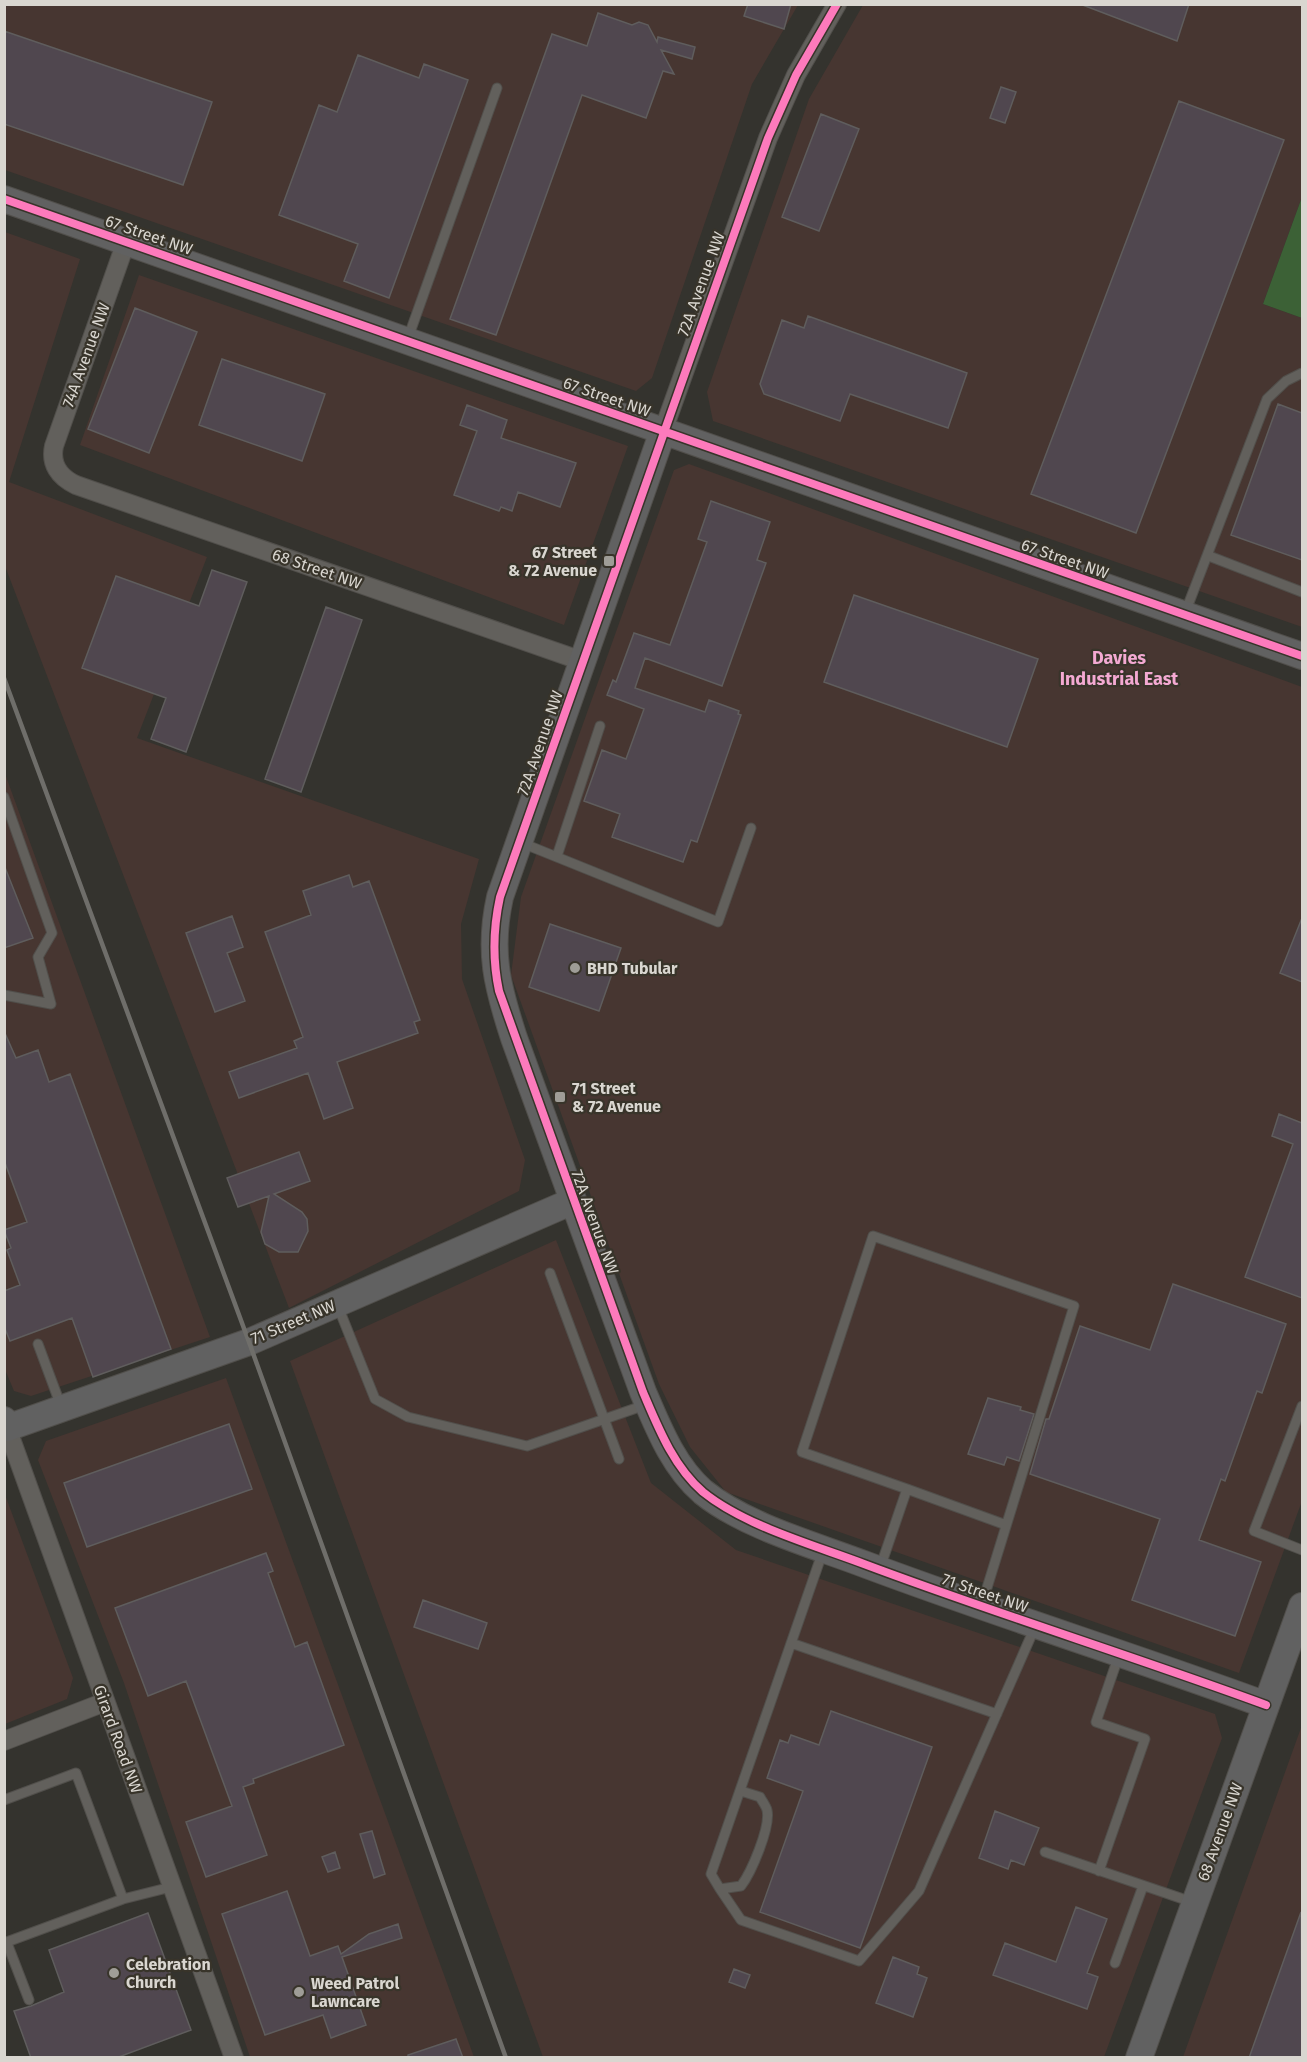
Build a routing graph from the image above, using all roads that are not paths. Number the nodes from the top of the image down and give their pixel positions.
1 (837, 4) edge
2 (496, 87) dead end
3 (4, 199) edge
4 (126, 242) junction
5 (407, 340) junction
6 (1302, 373) edge
7 (663, 431) junction
8 (57, 469) joint
9 (1209, 556) junction
10 (1302, 592) edge
11 (1184, 615) junction
12 (1302, 656) edge
13 (582, 662) junction
14 (600, 726) dead end
15 (4, 797) edge
16 (751, 828) dead end
17 (520, 843) junction
18 (557, 856) junction
19 (4, 995) edge
20 (573, 1201) junction
21 (550, 1273) dead end
22 (337, 1303) junction
23 (38, 1344) dead end
24 (648, 1404) junction
25 (1302, 1406) edge
26 (61, 1408) junction
27 (604, 1418) junction
28 (6, 1424) edge
29 (620, 1459) dead end
30 (907, 1489) junction
31 (702, 1491) joint
32 (1006, 1525) junction
33 (824, 1549) junction
34 (1302, 1550) edge
35 (880, 1570) junction
36 (981, 1606) junction
37 (1302, 1606) edge
38 (1036, 1624) junction
39 (791, 1643) junction
40 (1120, 1652) junction
41 (105, 1702) junction
42 (1266, 1705) junction
43 (997, 1714) junction
44 (4, 1741) edge
45 (741, 1791) junction
46 (4, 1800) edge
47 (1045, 1852) dead end
48 (1099, 1871) junction
49 (1143, 1886) junction
50 (171, 1887) junction
51 (720, 1889) junction
52 (123, 1899) junction
53 (1195, 1903) junction
54 (5, 1943) edge
55 (1115, 1963) dead end
56 (30, 2000) dead end
57 (234, 2058) edge
58 (1138, 2058) edge

1 - 7 street, 72A Avenue NW
2 - 5 lane
3 - 4 street, 67 Street NW
4 - 5 street, 67 Street NW
4 - 8 street, 74A Avenue NW
5 - 7 street, 67 Street NW
6 - 9 lane
7 - 11 street, 67 Street NW
7 - 13 street, 72A Avenue NW
8 - 13 street, 68 Street NW
9 - 10 lane
9 - 11 lane
11 - 12 street, 67 Street NW
13 - 17 street, 72A Avenue NW
14 - 18 lane
15 - 19 lane
16 - 18 lane
17 - 18 lane
17 - 20 street, 72A Avenue NW
20 - 22 street, 71 Street NW
20 - 24 street, 72A Avenue NW
21 - 27 lane
22 - 26 street, 71 Street NW
22 - 27 lane
23 - 26 lane
24 - 27 lane
24 - 31 street, 72A Avenue NW
25 - 34 lane
26 - 28 street, 71 Street NW
27 - 29 lane
28 - 41 street, Girard Road NW
30 - 32 lane
30 - 32 lane
30 - 35 lane
31 - 33 street, 71 Street NW
32 - 36 lane
33 - 35 street, 71 Street NW
33 - 39 lane
35 - 36 street, 71 Street NW
36 - 38 street, 71 Street NW
37 - 42 street, 68 Avenue NW
38 - 40 street, 71 Street NW
38 - 43 lane
39 - 43 lane
39 - 45 lane
40 - 42 street, 71 Street NW
40 - 48 lane
41 - 44 street
41 - 50 street, Girard Road NW
42 - 53 street, 68 Avenue NW
43 - 51 lane
45 - 51 lane
45 - 51 lane
46 - 52 lane
47 - 48 lane
48 - 49 lane
49 - 53 lane
49 - 55 lane
50 - 52 lane
50 - 57 street, Girard Road NW
52 - 54 lane
53 - 58 street, 68 Avenue NW
54 - 56 lane

